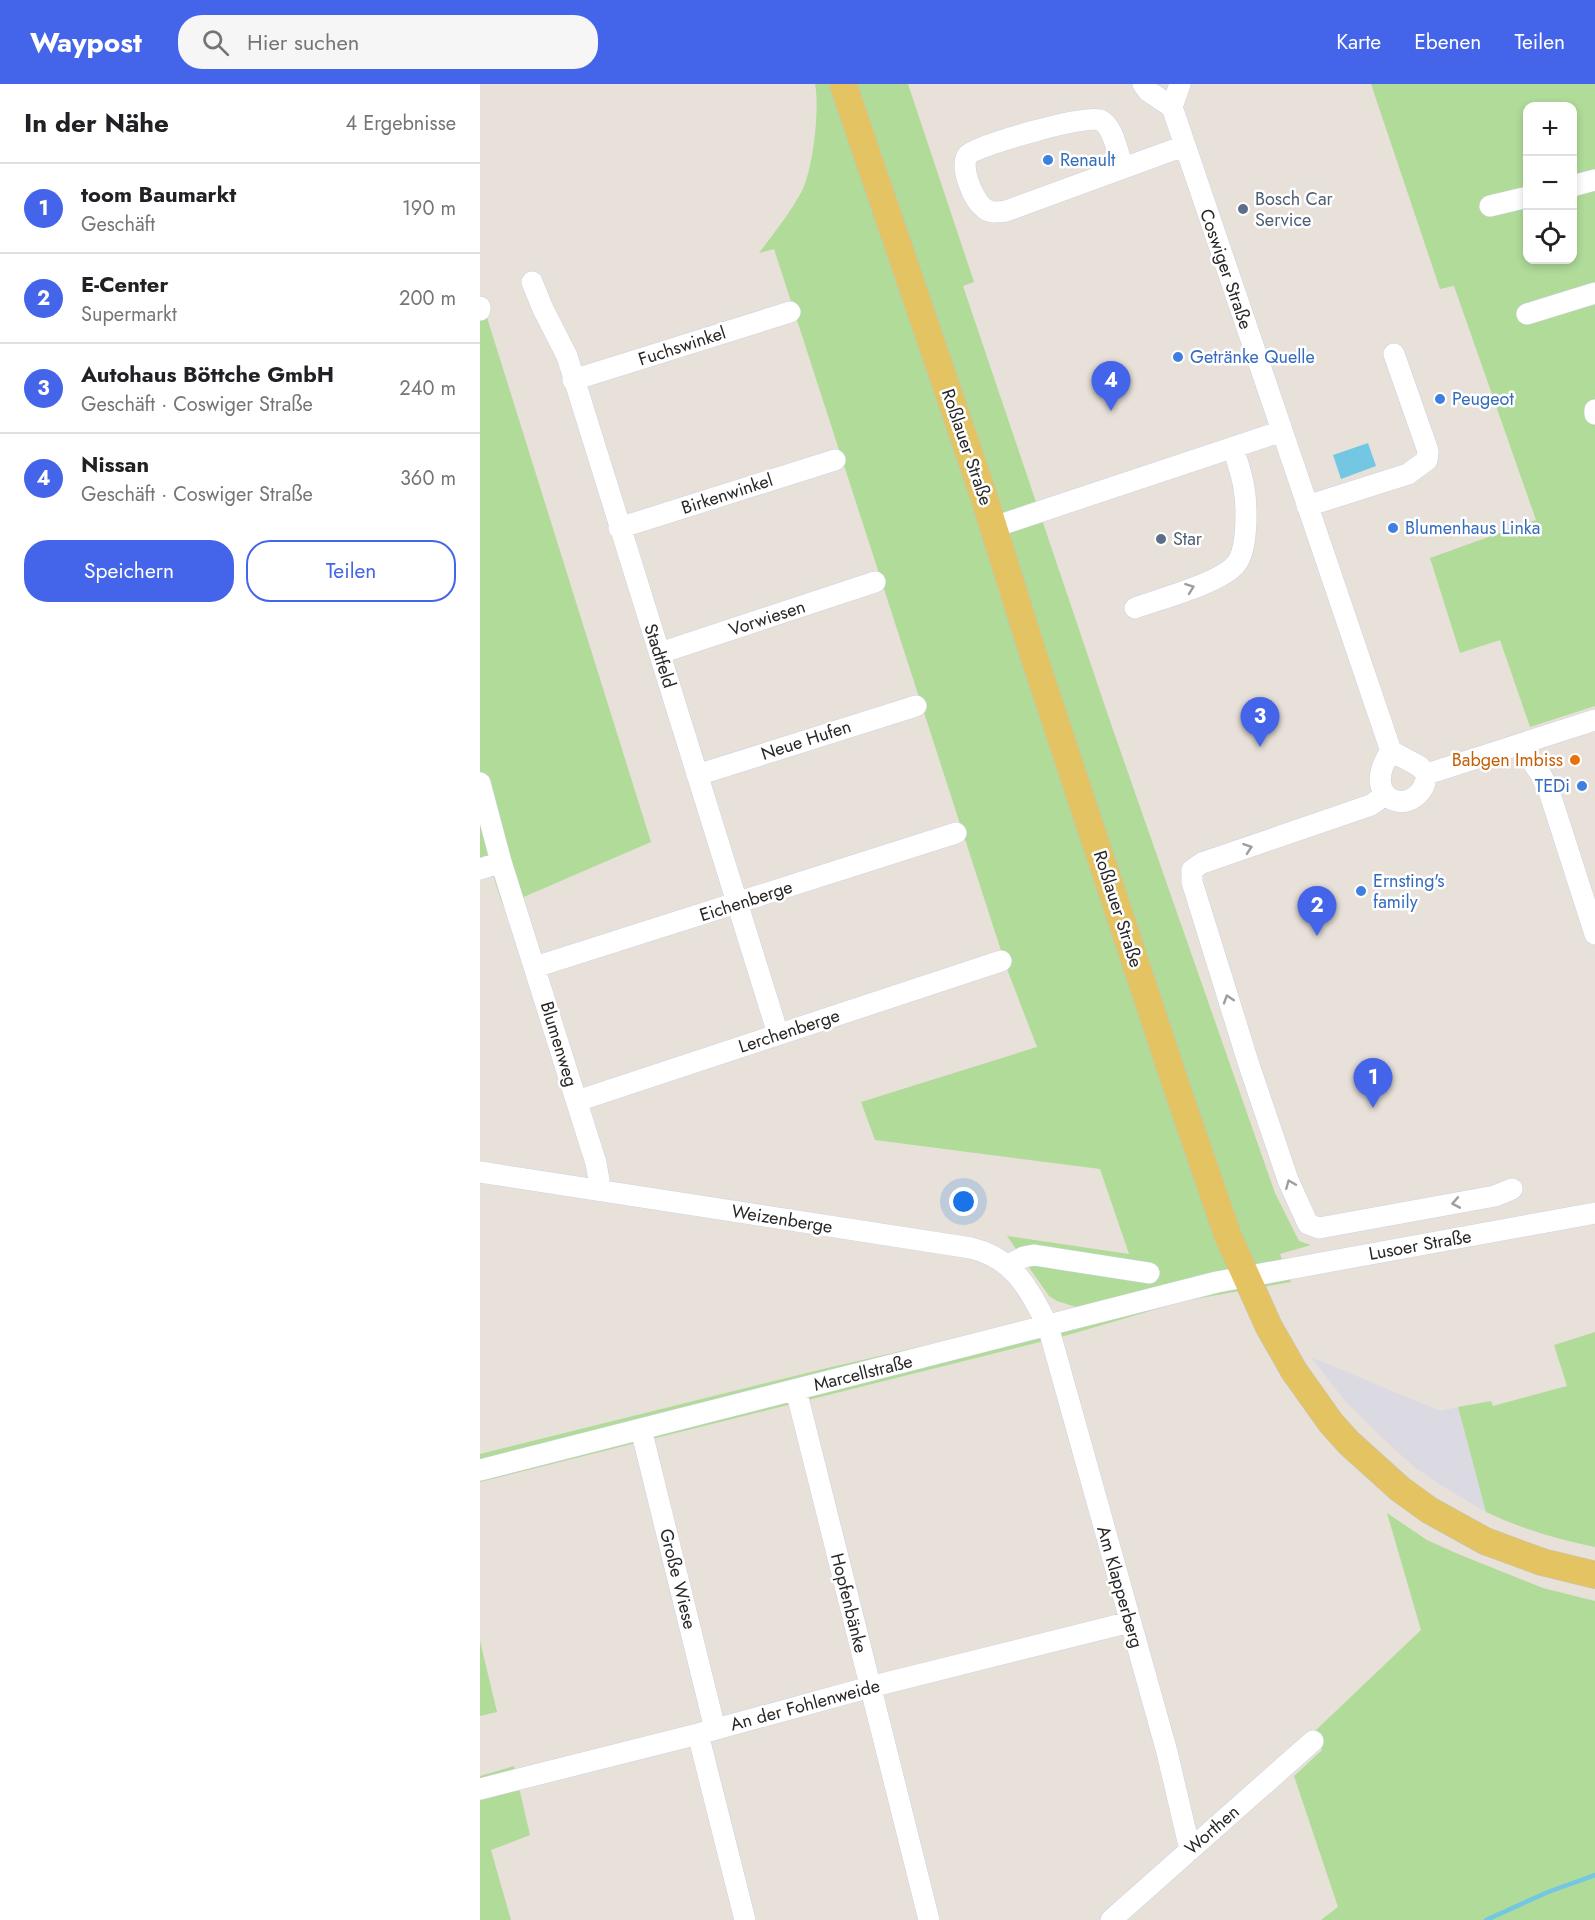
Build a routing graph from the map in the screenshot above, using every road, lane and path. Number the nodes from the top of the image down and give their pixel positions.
1 (843, 84) edge
2 (1143, 84) edge
3 (1180, 84) edge
4 (1172, 107) junction
5 (1184, 146) junction
6 (1123, 168) junction
7 (1595, 180) edge
8 (1577, 185) edge
9 (1523, 197) edge
10 (1490, 206) dead end
11 (532, 282) dead end
12 (1595, 293) edge
13 (790, 312) dead end
14 (1527, 314) dead end
15 (1394, 354) dead end
16 (573, 380) junction
17 (1282, 431) junction
18 (1233, 448) junction
19 (835, 460) dead end
20 (1307, 506) junction
21 (994, 527) junction
22 (619, 528) junction
23 (875, 582) dead end
24 (1135, 608) dead end
25 (660, 653) junction
26 (916, 706) dead end
27 (1595, 720) edge
28 (1520, 744) junction
29 (1391, 751) junction
30 (1426, 774) junction
31 (697, 775) junction
32 (480, 783) edge
33 (1385, 795) junction
34 (956, 833) dead end
35 (501, 862) junction
36 (480, 869) edge
37 (736, 904) junction
38 (1595, 934) edge
39 (1001, 961) dead end
40 (535, 967) junction
41 (778, 1034) junction
42 (577, 1101) junction
43 (480, 1172) edge
44 (1512, 1189) dead end
45 (597, 1190) junction
46 (1595, 1213) edge
47 (1008, 1265) junction
48 (1149, 1273) dead end
49 (1246, 1277) junction
50 (1048, 1326) junction
51 (796, 1390) junction
52 (641, 1429) junction
53 (480, 1470) edge
54 (1595, 1575) edge
55 (1130, 1622) junction
56 (870, 1687) junction
57 (706, 1731) junction
58 (1313, 1741) dead end
59 (480, 1789) edge
60 (1190, 1850) junction
61 (746, 1920) edge
62 (929, 1920) edge
63 (1111, 1920) edge

1 - 21 main road, Roßlauer Straße
2 - 4 street
3 - 4 street
4 - 5 street, Coswiger Straße
5 - 6 street
5 - 17 street, Coswiger Straße
6 - 6 street
7 - 8 street
9 - 10 street
11 - 16 street, Stadtfeld
12 - 14 street
13 - 16 street, Fuchswinkel
15 - 20 street
16 - 22 street, Stadtfeld
17 - 18 street
17 - 20 street, Coswiger Straße
18 - 21 street
24 -> 18 street
19 - 22 street, Birkenwinkel
20 - 29 street, Coswiger Straße
21 - 49 main road, Roßlauer Straße
22 - 25 street, Stadtfeld
23 - 25 street, Vorwiesen
25 - 31 street, Stadtfeld
26 - 31 street, Neue Hufen
27 - 28 street
28 - 30 street
28 - 38 street
29 - 30 street
29 - 33 street
30 - 33 street
31 - 37 street, Stadtfeld
32 - 35 street, Blumenweg
44 -> 33 street
34 - 37 street, Eichenberge
35 - 36 street
35 - 40 street, Blumenweg
37 - 40 street, Eichenberge
37 - 41 street, Stadtfeld
39 - 41 street, Lerchenberge
40 - 42 street, Blumenweg
41 - 42 street, Lerchenberge
42 - 45 street, Blumenweg
43 - 45 street, Weizenberge
45 - 47 street, Weizenberge
46 - 49 street, Lusoer Straße
47 - 48 street
47 - 50 street, Weizenberge
49 - 50 street, Marcellstraße
49 - 54 main road, Roßlauer Straße
50 - 51 street, Marcellstraße
50 - 55 street, Am Klapperberg
51 - 52 street, Marcellstraße
51 - 56 street, Hopfenbänke
52 - 53 street, Marcellstraße
52 - 57 street, Große Wiese
55 - 56 street, An der Fohlenweide
55 - 60 street, Am Klapperberg
56 - 57 street, An der Fohlenweide
56 - 62 street, Hopfenbänke
57 - 59 street, An der Fohlenweide
57 - 61 street, Große Wiese
58 - 60 street, Worthen
60 - 63 street, Worthen

